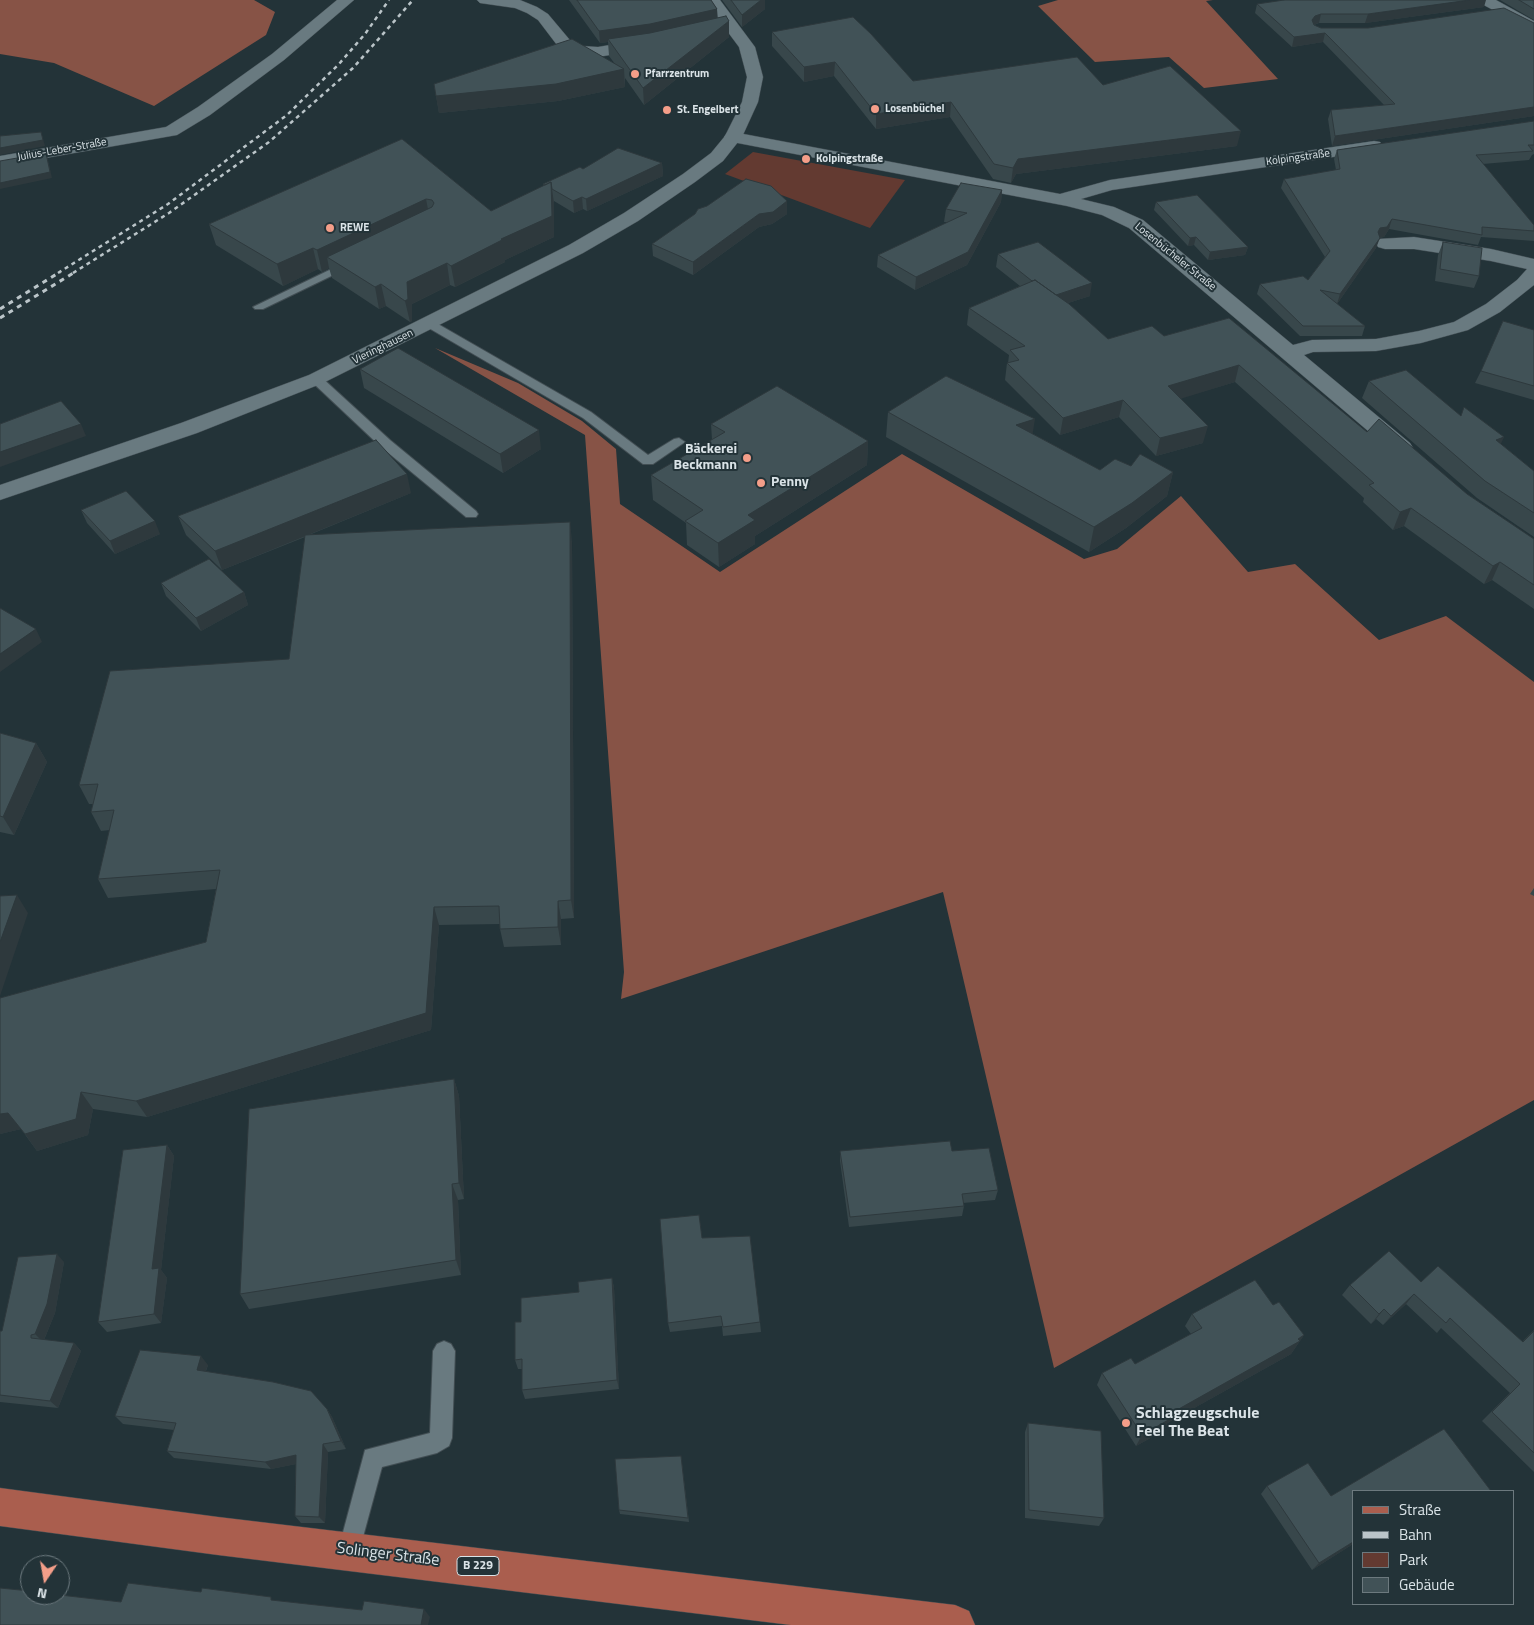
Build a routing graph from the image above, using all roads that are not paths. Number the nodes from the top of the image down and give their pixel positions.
1 (346, 0) edge
2 (485, 0) edge
3 (712, 0) edge
4 (1482, 7) edge
5 (732, 25) junction
6 (1534, 27) edge
7 (714, 29) edge
8 (660, 41) edge
9 (734, 137) junction
10 (1390, 144) edge
11 (0, 161) edge
12 (1067, 201) junction
13 (1385, 243) edge
14 (362, 258) edge
15 (1534, 265) edge
16 (1534, 273) edge
17 (259, 307) dead end
18 (431, 324) junction
19 (1290, 352) junction
20 (316, 379) junction
21 (679, 442) dead end
22 (1416, 460) edge
23 (0, 493) edge
24 (471, 514) dead end
25 (444, 1351) dead end
26 (0, 1507) edge
27 (349, 1551) junction
28 (955, 1625) edge

1 - 11 street, Julius-Leber-Straße
2 - 8 street
3 - 5 street, Vieringhausen
4 - 6 street
5 - 7 street
5 - 9 street, Vieringhausen
9 - 12 street, Losenbücheler Straße
9 - 18 street, Vieringhausen
10 - 12 street, Kolpingstraße
12 - 19 street, Losenbücheler Straße
13 - 15 street
14 - 17 lane
16 - 19 street
18 - 20 street, Vieringhausen
18 - 21 lane
19 - 22 street, Losenbücheler Straße
20 - 23 street, Vieringhausen
20 - 24 lane
25 - 27 lane
26 - 27 main road, Solinger Straße / B 229
27 - 28 main road, Solinger Straße / B 229

